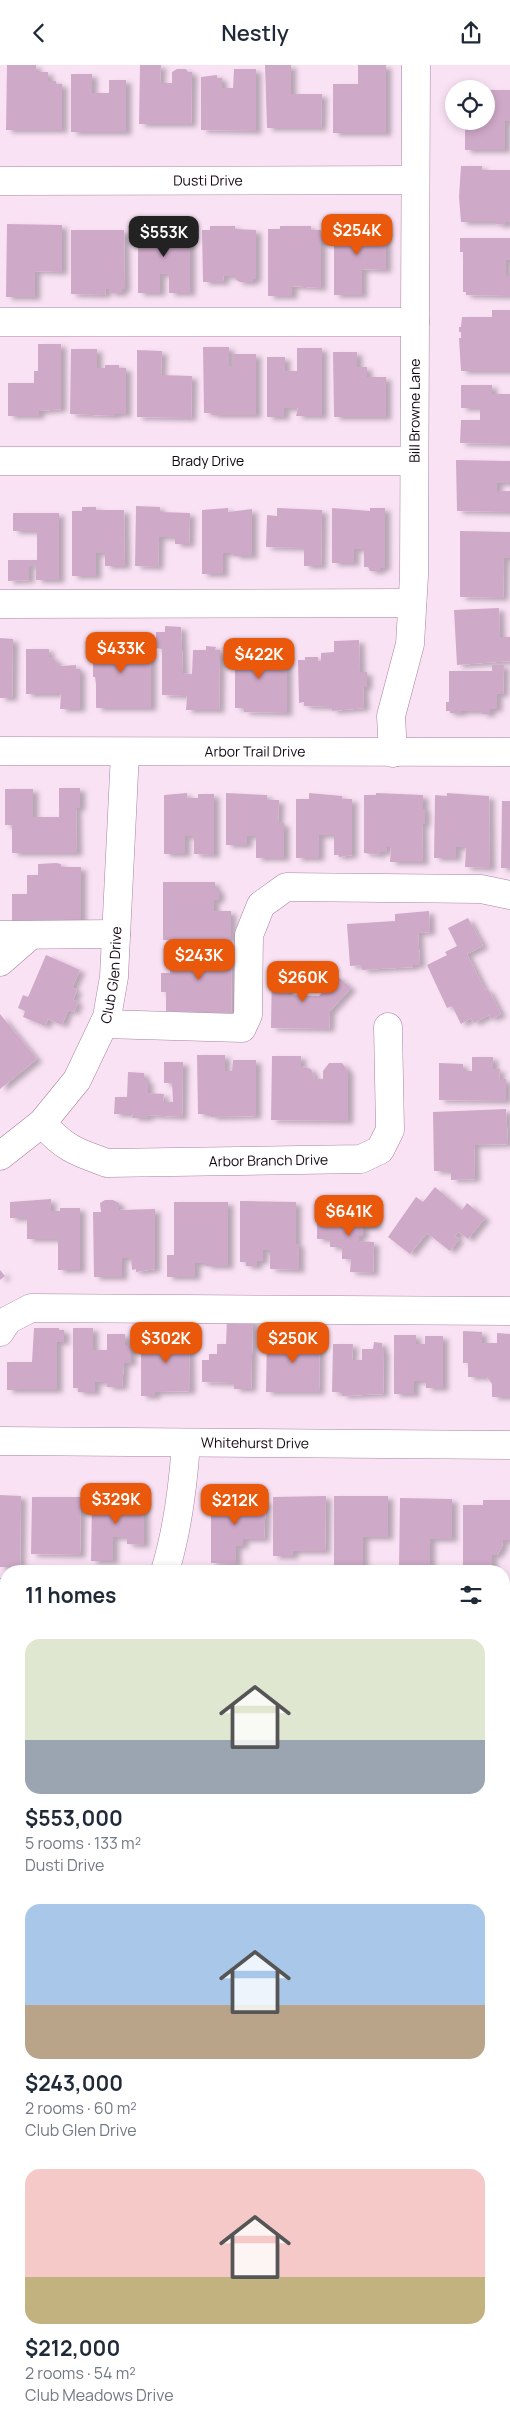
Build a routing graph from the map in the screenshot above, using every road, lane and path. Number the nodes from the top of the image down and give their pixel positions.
1 (416, 65) edge
2 (415, 180) junction
3 (0, 181) edge
4 (415, 322) junction
5 (0, 323) edge
6 (0, 461) edge
7 (414, 461) junction
8 (412, 603) junction
9 (0, 604) edge
10 (0, 751) edge
11 (510, 752) edge
12 (125, 753) junction
13 (393, 753) junction
14 (510, 895) edge
15 (116, 933) junction
16 (0, 935) edge
17 (31, 935) junction
18 (0, 962) edge
19 (104, 1024) junction
20 (388, 1027) dead end
21 (42, 1123) junction
22 (0, 1157) edge
23 (510, 1311) edge
24 (0, 1333) edge
25 (0, 1441) edge
26 (186, 1443) junction
27 (510, 1445) edge
28 (167, 1565) edge

1 - 2 street, Bill Browne Lane
2 - 3 street, Dusti Drive
2 - 4 street, Bill Browne Lane
4 - 5 street
4 - 7 street, Bill Browne Lane
6 - 7 street, Brady Drive
7 - 8 street, Bill Browne Lane
8 - 9 street
8 - 13 street, Bill Browne Lane
10 - 12 street, Arbor Trail Drive
11 - 13 street, Arbor Trail Drive
12 - 13 street, Arbor Trail Drive
12 - 15 street, Club Glen Drive
14 - 19 street
15 - 17 street
15 - 19 street, Club Glen Drive
16 - 17 street
17 - 18 street
19 - 21 street, Club Glen Drive
20 - 21 street, Arbor Branch Drive
21 - 22 street, Club Glen Drive
23 - 24 street
25 - 26 street, Whitehurst Drive
26 - 27 street, Whitehurst Drive
26 - 28 street

